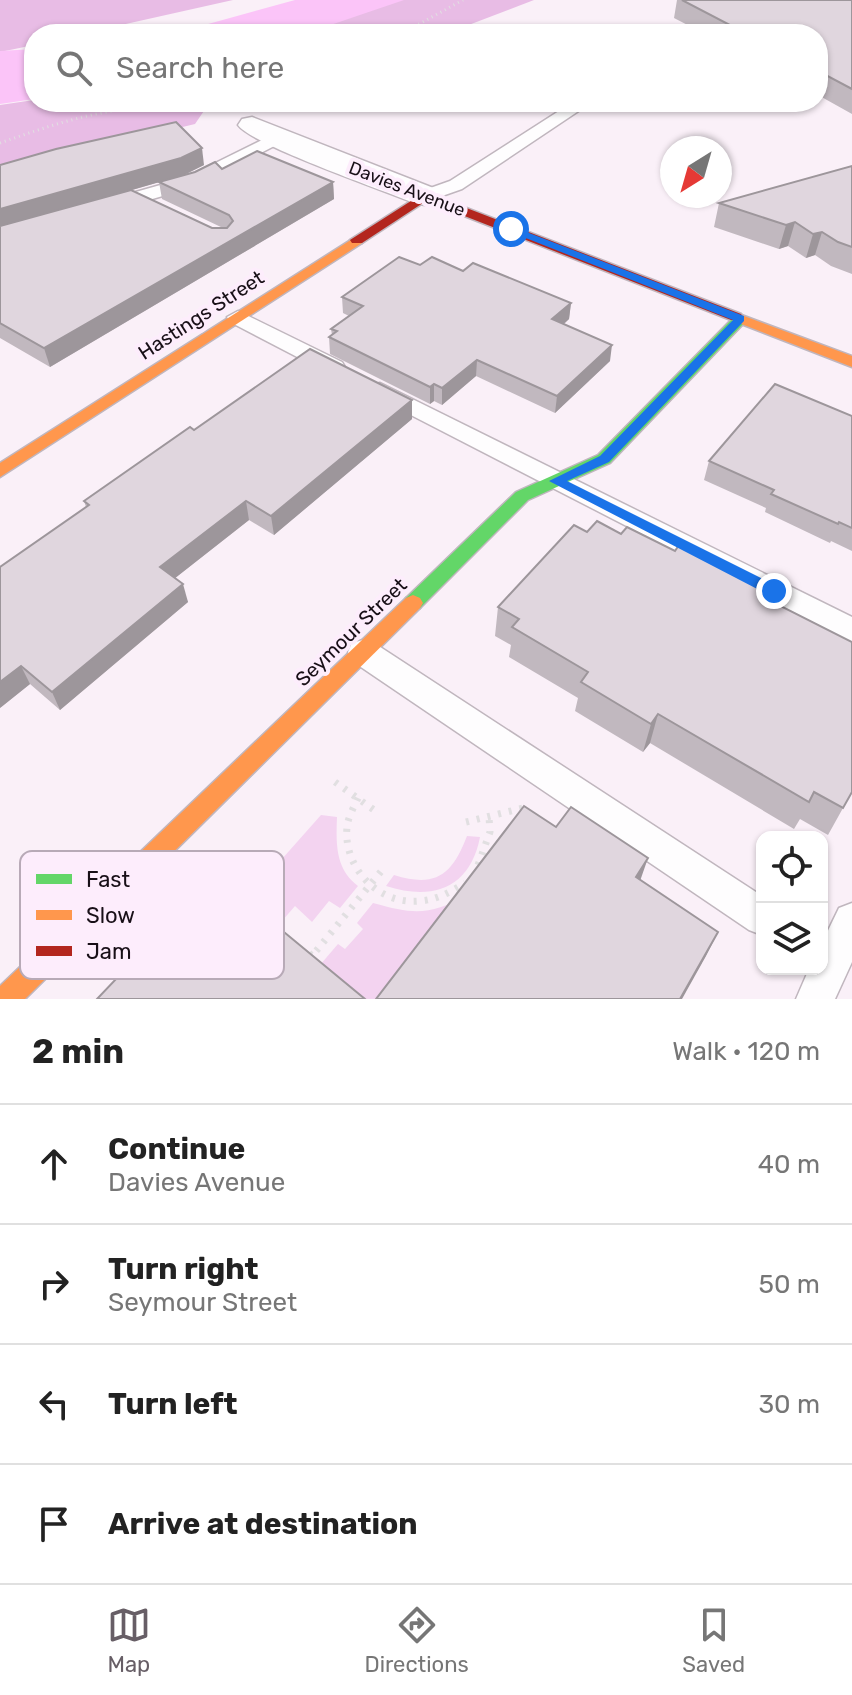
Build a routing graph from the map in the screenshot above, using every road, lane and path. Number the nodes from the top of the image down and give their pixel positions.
1 (463, 0) edge
2 (419, 24) edge
3 (113, 112) edge
4 (569, 112) edge
5 (264, 131) joint
6 (0, 143) edge
7 (425, 196) junction
8 (138, 198) junction
9 (92, 211) edge
10 (166, 212) edge
11 (238, 317) junction
12 (740, 319) junction
13 (852, 362) edge
14 (0, 471) edge
15 (556, 481) junction
16 (852, 630) edge
17 (363, 652) junction
18 (335, 782) dead end
19 (358, 798) junction
20 (528, 807) edge
21 (374, 810) dead end
22 (489, 817) junction
23 (466, 822) dead end
24 (158, 851) edge
25 (383, 869) dead end
26 (369, 886) junction
27 (756, 913) edge
28 (852, 921) edge
29 (301, 947) edge
30 (828, 958) edge
31 (822, 975) edge
32 (27, 979) edge
33 (6, 999) edge
34 (815, 999) edge

1 - 2 path
3 - 6 path
4 - 7 lane
5 - 7 street, Davies Avenue
5 - 8 lane, Davies Avenue
7 - 11 street, Hastings Street
7 - 12 street, Davies Avenue
8 - 9 lane, Davies Avenue
8 - 10 lane
11 - 14 street, Hastings Street
11 - 15 lane
12 - 13 street, Davies Avenue
12 - 15 street, Seymour Street
15 - 16 lane
15 - 17 street, Seymour Street
17 - 24 street, Seymour Street
17 - 27 lane
18 - 19 path
19 - 21 path
19 - 26 path
20 - 22 path
22 - 23 path
22 - 26 path
25 - 26 path
26 - 29 path
28 - 30 lane
31 - 34 lane
32 - 33 street, Seymour Street

